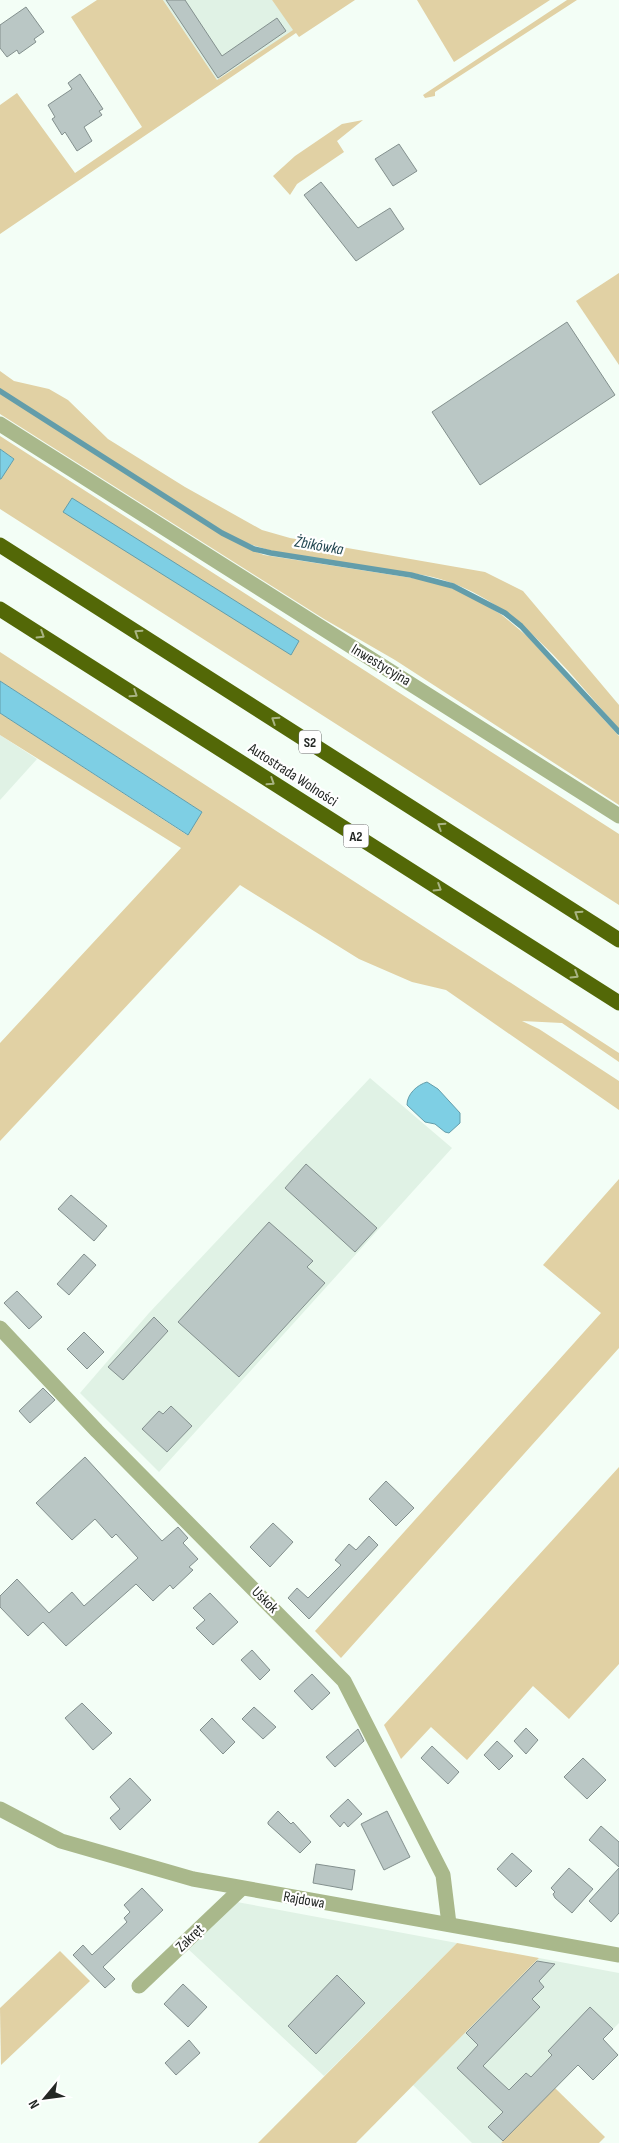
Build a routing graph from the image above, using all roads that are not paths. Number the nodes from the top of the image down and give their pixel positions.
1 (0, 424) edge
2 (0, 545) edge
3 (0, 609) edge
4 (619, 816) edge
5 (619, 940) edge
6 (619, 1003) edge
7 (0, 1328) edge
8 (0, 1808) edge
9 (241, 1889) junction
10 (449, 1924) junction
11 (619, 1955) edge
12 (139, 1986) dead end

1 - 4 street, Inwestycyjna
5 -> 2 highway, S2
3 -> 6 highway, Autostrada Wolności / A2
7 - 10 street, Uskok
8 - 9 street, Rajdowa
9 - 10 street, Rajdowa
9 - 12 street, Zakręt
10 - 11 street, Rajdowa

